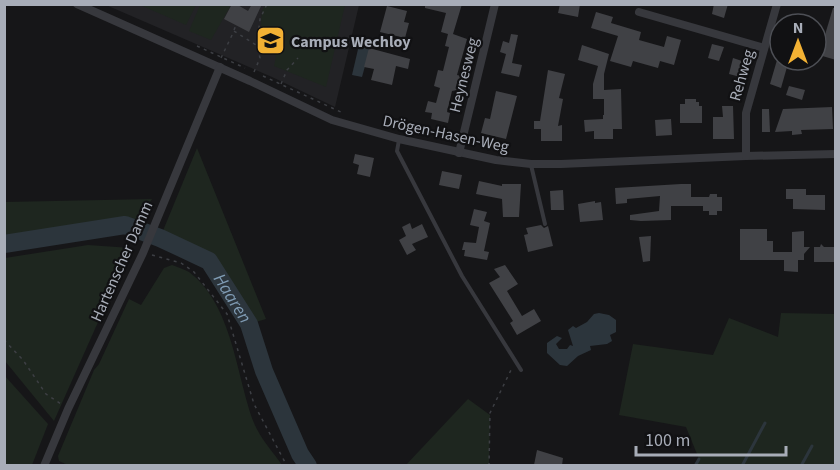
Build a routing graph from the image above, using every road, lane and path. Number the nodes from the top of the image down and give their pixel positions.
1 (77, 4) edge
2 (267, 4) edge
3 (495, 4) edge
4 (777, 4) edge
5 (639, 12) dead end
6 (236, 25) dead end
7 (234, 31) junction
8 (257, 45) junction
9 (764, 48) junction
10 (298, 58) dead end
11 (220, 68) junction
12 (250, 81) junction
13 (276, 94) junction
14 (399, 139) junction
15 (459, 153) junction
16 (836, 154) edge
17 (746, 156) junction
18 (531, 164) junction
19 (545, 224) dead end
20 (146, 252) junction
21 (158, 255) junction
22 (151, 261) dead end
23 (4, 340) edge
24 (515, 361) junction
25 (521, 370) dead end
26 (66, 408) dead end
27 (44, 465) edge
28 (287, 465) edge
29 (489, 465) edge

1 - 11 street, Drögen-Hasen-Weg
2 - 8 path
3 - 15 street, Heynesweg
4 - 9 street, Rehweg
5 - 9 street
6 - 7 path
7 - 8 path
7 - 11 path
8 - 12 path
9 - 17 street, Rehweg
10 - 13 path
11 - 12 street, Drögen-Hasen-Weg
11 - 20 street, Hartenscher Damm
12 - 13 street, Drögen-Hasen-Weg
13 - 14 street, Drögen-Hasen-Weg
14 - 15 street, Drögen-Hasen-Weg
14 - 24 lane
15 - 18 street, Drögen-Hasen-Weg
16 - 17 street, Drögen-Hasen-Weg
17 - 18 street, Drögen-Hasen-Weg
18 - 19 lane
20 - 21 path
20 - 27 street, Hartenscher Damm
21 - 22 path
21 - 28 path
23 - 26 path
24 - 25 lane
24 - 29 path

